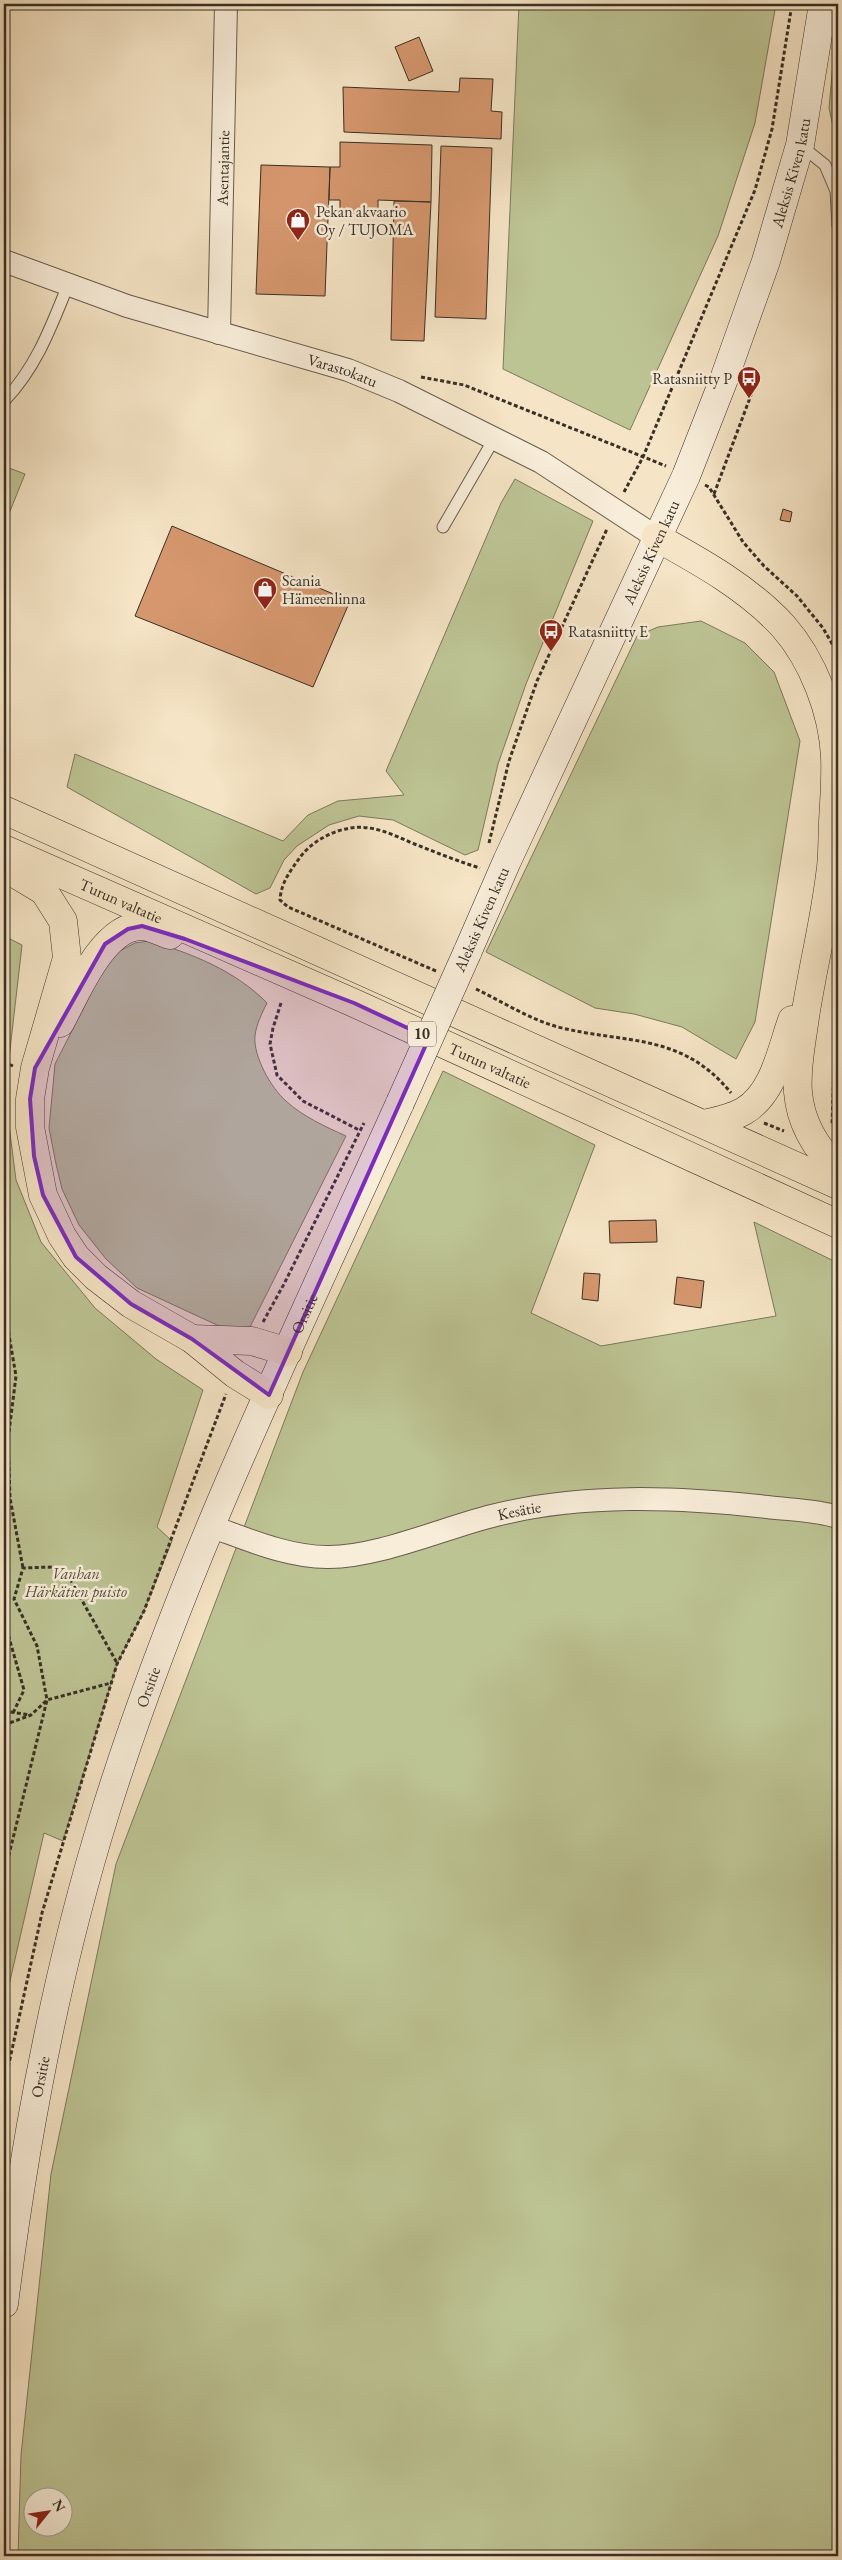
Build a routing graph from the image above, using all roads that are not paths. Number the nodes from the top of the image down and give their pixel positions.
1 (226, 4) edge
2 (823, 4) edge
3 (800, 145) junction
4 (838, 226) edge
5 (4, 261) edge
6 (68, 285) junction
7 (219, 333) junction
8 (4, 401) edge
9 (494, 439) junction
10 (443, 526) dead end
11 (656, 537) junction
12 (4, 810) edge
13 (4, 849) edge
14 (4, 867) edge
15 (813, 965) junction
16 (354, 1003) junction
17 (35, 1068) junction
18 (400, 1104) joint
19 (704, 1124) junction
20 (838, 1166) edge
21 (838, 1185) edge
22 (838, 1224) edge
23 (192, 1339) junction
24 (288, 1352) junction
25 (269, 1395) junction
26 (838, 1517) edge
27 (210, 1526) junction
28 (4, 2304) edge

1 - 7 street, Asentajantie
2 - 3 main road, Aleksis Kiven katu
3 - 4 lane
3 - 11 main road, Aleksis Kiven katu
5 - 6 street, Varastokatu
6 - 7 street, Varastokatu
6 - 8 lane
7 - 9 street, Varastokatu
9 - 10 lane
9 - 11 street, Varastokatu
11 - 15 highway
11 - 18 main road, Aleksis Kiven katu, bridge
12 - 19 highway, Turun valtatie / 10
13 - 16 highway, Turun valtatie / 10
14 - 17 highway
15 - 19 highway
15 - 20 highway
16 - 17 highway
16 - 22 highway, Turun valtatie / 10
17 - 23 highway
18 - 24 main road, Orsitie
19 - 21 highway, Turun valtatie / 10
23 - 24 highway
23 - 25 highway
24 - 25 main road, Orsitie
25 - 27 main road, Orsitie
26 - 27 street, Kesätie
27 - 28 main road, Orsitie

